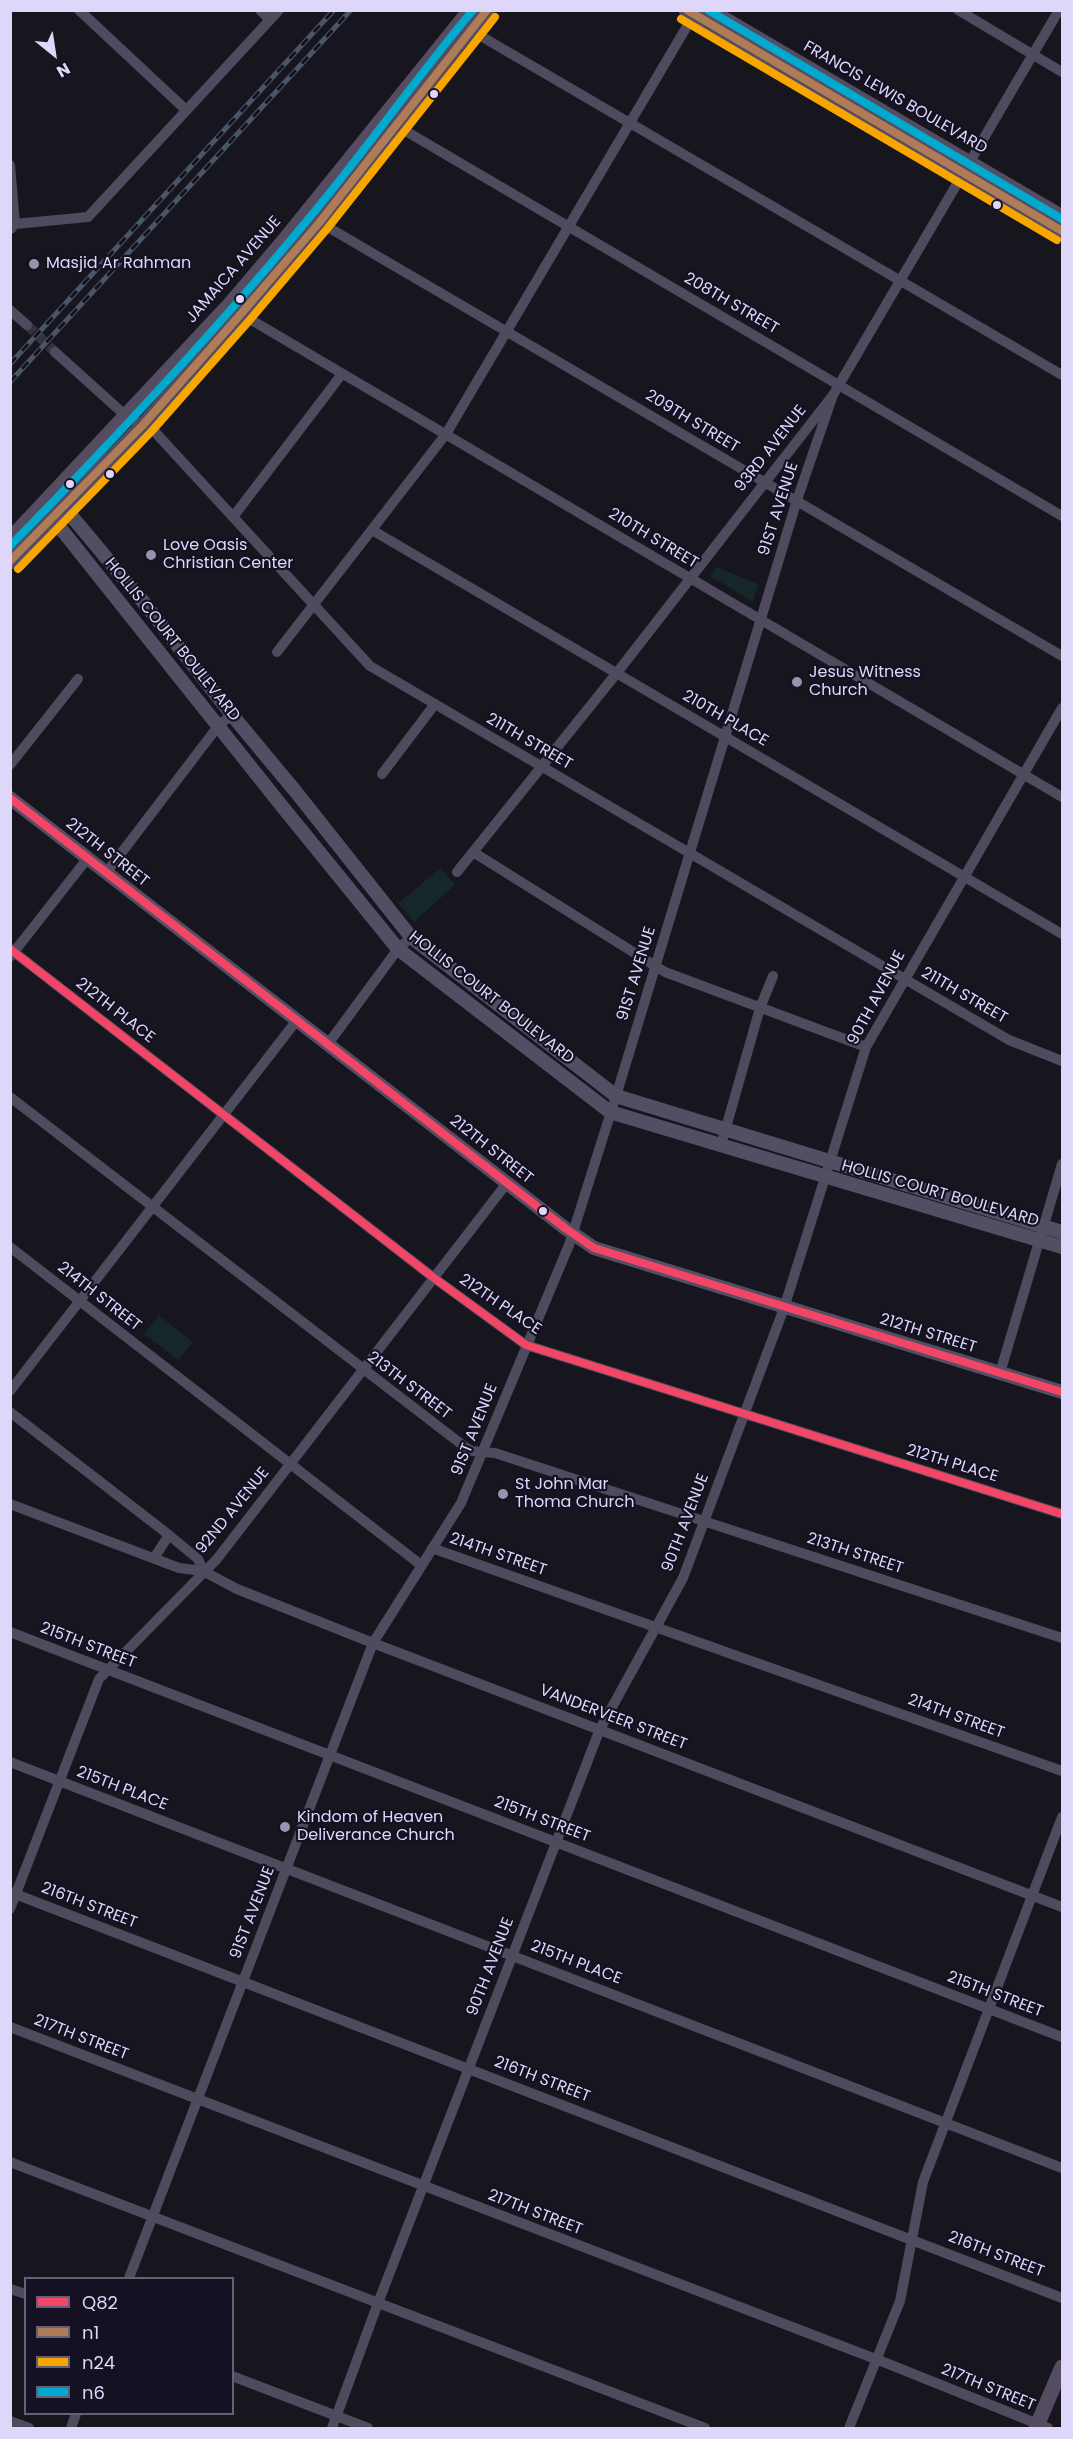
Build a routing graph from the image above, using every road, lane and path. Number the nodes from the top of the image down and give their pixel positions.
1 (79, 10) edge
2 (260, 10) edge
3 (279, 10) edge
4 (470, 10) edge
5 (487, 10) edge
6 (710, 10) edge
7 (957, 10) edge
8 (1059, 10) edge
9 (692, 12) edge
10 (270, 20) junction
11 (464, 26) junction
12 (1033, 55) junction
13 (1062, 72) edge
14 (186, 111) junction
15 (389, 121) junction
16 (631, 122) junction
17 (10, 165) edge
18 (967, 168) junction
19 (306, 214) junction
20 (1062, 217) edge
21 (320, 223) junction
22 (13, 226) edge
23 (570, 226) junction
24 (1062, 231) edge
25 (901, 280) junction
26 (10, 310) edge
27 (235, 310) junction
28 (27, 326) tunnel mouth
29 (509, 331) junction
30 (56, 352) tunnel mouth
31 (342, 374) junction
32 (1062, 375) edge
33 (840, 385) junction
34 (833, 395) junction
35 (126, 416) junction
36 (143, 425) junction
37 (446, 434) junction
38 (764, 482) junction
39 (54, 494) junction
40 (797, 500) junction
41 (42, 506) junction
42 (64, 507) junction
43 (1062, 516) edge
44 (233, 517) junction
45 (53, 518) junction
46 (372, 530) junction
47 (10, 539) edge
48 (10, 562) edge
49 (689, 578) junction
50 (145, 604) junction
51 (314, 604) junction
52 (130, 617) junction
53 (760, 620) junction
54 (277, 652) dead end
55 (1062, 656) edge
56 (190, 661) junction
57 (176, 672) junction
58 (616, 674) junction
59 (78, 679) dead end
60 (435, 704) junction
61 (1062, 708) edge
62 (232, 716) junction
63 (219, 725) junction
64 (725, 736) junction
65 (10, 765) edge
66 (541, 766) junction
67 (382, 774) dead end
68 (1024, 774) junction
69 (296, 792) junction
70 (1062, 797) edge
71 (10, 798) edge
72 (280, 805) junction
73 (473, 852) junction
74 (689, 853) junction
75 (87, 859) junction
76 (355, 866) junction
77 (457, 872) dead end
78 (106, 873) junction
79 (964, 876) junction
80 (342, 879) junction
81 (1062, 934) edge
82 (411, 937) junction
83 (398, 949) junction
84 (12, 953) edge
85 (655, 966) junction
86 (773, 976) dead end
87 (904, 979) junction
88 (481, 991) junction
89 (471, 1005) junction
90 (760, 1008) junction
91 (297, 1020) junction
92 (328, 1044) junction
93 (553, 1047) junction
94 (866, 1047) junction
95 (543, 1060) junction
96 (1062, 1060) edge
97 (10, 1096) edge
98 (616, 1096) junction
99 (610, 1112) junction
100 (224, 1115) junction
101 (725, 1129) junction
102 (721, 1145) junction
103 (829, 1160) junction
104 (1062, 1164) edge
105 (824, 1178) junction
106 (507, 1184) junction
107 (903, 1192) junction
108 (153, 1207) junction
109 (1062, 1232) edge
110 (1042, 1233) junction
111 (573, 1234) junction
112 (10, 1247) edge
113 (1062, 1247) edge
114 (434, 1278) junction
115 (80, 1301) junction
116 (784, 1308) junction
117 (526, 1345) junction
118 (363, 1370) junction
119 (1000, 1373) junction
120 (10, 1391) edge
121 (1062, 1392) edge
122 (10, 1412) edge
123 (744, 1414) junction
124 (482, 1452) junction
125 (290, 1464) junction
126 (10, 1504) edge
127 (1062, 1514) edge
128 (704, 1521) junction
129 (169, 1535) junction
130 (432, 1548) junction
131 (154, 1558) junction
132 (421, 1565) junction
133 (203, 1571) junction
134 (655, 1626) junction
135 (10, 1632) edge
136 (1062, 1638) edge
137 (373, 1643) junction
138 (108, 1670) junction
139 (600, 1729) junction
140 (329, 1755) junction
141 (10, 1762) edge
142 (1062, 1771) edge
143 (60, 1781) junction
144 (1062, 1817) edge
145 (556, 1842) junction
146 (286, 1869) junction
147 (13, 1893) edge
148 (1032, 1896) junction
149 (1062, 1907) edge
150 (10, 1909) edge
151 (512, 1955) junction
152 (242, 1981) junction
153 (989, 2008) junction
154 (10, 2027) edge
155 (1062, 2037) edge
156 (469, 2068) junction
157 (197, 2099) junction
158 (945, 2122) junction
159 (10, 2162) edge
160 (1062, 2169) edge
161 (424, 2186) junction
162 (152, 2216) junction
163 (912, 2238) junction
164 (129, 2277) edge
165 (1062, 2298) edge
166 (378, 2303) junction
167 (876, 2360) junction
168 (1062, 2367) edge
169 (234, 2377) edge
170 (337, 2417) junction
171 (10, 2421) edge
172 (1040, 2427) edge
173 (29, 2428) edge
174 (332, 2428) edge
175 (368, 2428) edge
176 (705, 2428) edge
177 (849, 2428) edge

1 - 14 street
2 - 10 street
3 - 10 street
4 - 11 main road, JAMAICA AVENUE
5 - 11 main road, JAMAICA AVENUE
6 - 18 main road, FRANCIS LEWIS BOULEVARD
7 - 12 street
8 - 12 street, 93RD AVENUE
9 - 16 street
9 - 18 main road, FRANCIS LEWIS BOULEVARD
10 - 14 street
11 - 15 main road, JAMAICA AVENUE
11 - 16 street
12 - 13 street
12 - 18 street, 93RD AVENUE
14 - 22 street
15 - 19 main road, JAMAICA AVENUE
15 - 21 main road, JAMAICA AVENUE
15 - 23 street, 208TH STREET
16 - 23 street
16 - 25 street
17 - 22 street
18 - 20 main road, FRANCIS LEWIS BOULEVARD
18 - 24 main road, FRANCIS LEWIS BOULEVARD
18 - 25 street, 93RD AVENUE
19 - 21 street, 209TH STREET
19 - 27 main road, JAMAICA AVENUE
21 - 27 main road, JAMAICA AVENUE
21 - 29 street, 209TH STREET
23 - 29 street
23 - 33 street, 208TH STREET
25 - 32 street
25 - 33 street, 93RD AVENUE
26 - 28 street
27 - 31 street, 210TH STREET
27 - 35 main road, JAMAICA AVENUE
27 - 36 main road, JAMAICA AVENUE
29 - 37 street
29 - 38 street, 209TH STREET
30 - 35 street, 211TH STREET
31 - 37 street, 210TH STREET
31 - 44 street
33 - 34 street, 93RD AVENUE
33 - 43 street, 208TH STREET
34 - 38 street, 93RD AVENUE
34 - 40 street, 91ST AVENUE
35 - 36 street, 211TH STREET
35 - 39 main road, JAMAICA AVENUE
36 - 42 main road, JAMAICA AVENUE
36 - 44 street, 211TH STREET
37 - 46 street
37 - 49 street, 210TH STREET
38 - 40 street, 209TH STREET
38 - 49 street, 93RD AVENUE
39 - 41 main road, JAMAICA AVENUE
39 - 42 main road, HOLLIS COURT BOULEVARD
40 - 53 street, 91ST AVENUE
40 - 55 street, 209TH STREET
41 - 45 main road, HOLLIS COURT BOULEVARD
41 - 47 main road, JAMAICA AVENUE
42 - 45 main road, JAMAICA AVENUE
42 - 50 main road, HOLLIS COURT BOULEVARD
44 - 51 street, 211TH STREET
45 - 48 main road, JAMAICA AVENUE
45 - 52 main road, HOLLIS COURT BOULEVARD
46 - 51 street
46 - 58 street, 210TH PLACE
49 - 53 street, 210TH STREET
49 - 58 street, 93RD AVENUE
50 - 52 main road
50 - 56 main road, HOLLIS COURT BOULEVARD
51 - 54 street
51 - 60 street, 211TH STREET
52 - 57 main road, HOLLIS COURT BOULEVARD
53 - 64 street, 91ST AVENUE
53 - 68 street, 210TH STREET
56 - 57 main road
56 - 62 main road, HOLLIS COURT BOULEVARD
57 - 63 main road, HOLLIS COURT BOULEVARD
58 - 64 street, 210TH PLACE
58 - 66 street, 93RD AVENUE
59 - 65 street
60 - 66 street, 211TH STREET
60 - 67 street
61 - 68 street, 90TH AVENUE
62 - 63 street
62 - 69 main road, HOLLIS COURT BOULEVARD
63 - 72 main road, HOLLIS COURT BOULEVARD
63 - 78 street
64 - 74 street, 91ST AVENUE
64 - 79 street, 210TH PLACE
66 - 73 street, 93RD AVENUE
66 - 74 street, 211TH STREET
68 - 70 street, 210TH STREET
68 - 79 street, 90TH AVENUE
69 - 72 main road
69 - 76 main road, HOLLIS COURT BOULEVARD
71 - 75 main road, 212TH STREET
72 - 80 main road, HOLLIS COURT BOULEVARD
73 - 77 street, 93RD AVENUE
73 - 85 street
74 - 85 street, 91ST AVENUE
74 - 87 street, 211TH STREET
75 - 78 main road, 212TH STREET
75 - 84 street
76 - 80 main road
76 - 82 main road, HOLLIS COURT BOULEVARD
78 - 91 main road, 212TH STREET
79 - 81 street, 210TH PLACE
79 - 87 street, 90TH AVENUE
80 - 83 main road, HOLLIS COURT BOULEVARD
82 - 83 street
82 - 88 main road, HOLLIS COURT BOULEVARD
83 - 89 main road, HOLLIS COURT BOULEVARD
83 - 92 street
84 - 100 street, 212TH PLACE
85 - 90 street
85 - 98 street, 91ST AVENUE
86 - 90 street
87 - 94 street, 90TH AVENUE
87 - 96 street, 211TH STREET
88 - 89 main road
88 - 93 main road, HOLLIS COURT BOULEVARD
89 - 95 main road, HOLLIS COURT BOULEVARD
90 - 94 street
90 - 101 street
91 - 92 main road, 212TH STREET
91 - 100 street
92 - 106 main road, 212TH STREET
93 - 95 main road
93 - 98 main road, HOLLIS COURT BOULEVARD
94 - 103 street, 90TH AVENUE
95 - 99 main road, HOLLIS COURT BOULEVARD
97 - 108 street, 213TH STREET
98 - 99 street, 91ST AVENUE
98 - 101 main road, HOLLIS COURT BOULEVARD
99 - 102 main road, HOLLIS COURT BOULEVARD
99 - 111 street, 91ST AVENUE
100 - 108 street
100 - 114 street, 212TH PLACE
101 - 102 street
101 - 103 main road, HOLLIS COURT BOULEVARD
102 - 105 main road, HOLLIS COURT BOULEVARD
103 - 105 street, 90TH AVENUE
103 - 107 main road, HOLLIS COURT BOULEVARD
104 - 110 street
105 - 107 main road, HOLLIS COURT BOULEVARD
105 - 116 street, 90TH AVENUE
106 - 111 main road, 212TH STREET
106 - 114 street, 92ND AVENUE
107 - 110 main road, HOLLIS COURT BOULEVARD
108 - 115 street
108 - 118 street, 213TH STREET
109 - 110 main road, HOLLIS COURT BOULEVARD
110 - 113 main road, HOLLIS COURT BOULEVARD
110 - 119 street
111 - 116 main road, 212TH STREET
111 - 117 street, 91ST AVENUE
112 - 115 street, 214TH STREET
114 - 117 street, 212TH PLACE
114 - 118 street, 92ND AVENUE
115 - 120 street
115 - 125 street, 214TH STREET
116 - 119 main road, 212TH STREET
116 - 123 street, 90TH AVENUE
117 - 123 street, 212TH PLACE
117 - 124 street, 91ST AVENUE
118 - 124 street, 213TH STREET
118 - 125 street, 92ND AVENUE
119 - 121 main road, 212TH STREET
122 - 129 street
123 - 127 street, 212TH PLACE
123 - 128 street, 90TH AVENUE
124 - 128 street, 213TH STREET
124 - 130 street, 91ST AVENUE
125 - 132 street, 214TH STREET
125 - 133 street, 92ND AVENUE
126 - 131 street, VANDERVEER STREET
128 - 134 street, 90TH AVENUE
128 - 136 street, 213TH STREET
129 - 131 street
129 - 133 street
130 - 132 street, 214TH STREET
130 - 134 street, 214TH STREET
131 - 133 street, VANDERVEER STREET
132 - 137 street, 91ST AVENUE
133 - 137 street, VANDERVEER STREET
133 - 138 street, 92ND AVENUE
134 - 139 street, 90TH AVENUE
134 - 142 street, 214TH STREET
135 - 138 street, 215TH STREET
137 - 139 street, VANDERVEER STREET
137 - 140 street, 91ST AVENUE
138 - 140 street, 215TH STREET
138 - 143 street, 92ND AVENUE
139 - 145 street, 90TH AVENUE
139 - 148 street, VANDERVEER STREET
140 - 145 street, 215TH STREET
140 - 146 street, 91ST AVENUE
141 - 143 street, 215TH PLACE
143 - 146 street, 215TH PLACE
143 - 147 street, 92ND AVENUE
144 - 148 street
145 - 151 street, 90TH AVENUE
145 - 153 street, 215TH STREET
146 - 151 street, 215TH PLACE
146 - 152 street, 91ST AVENUE
147 - 150 street, 92ND AVENUE
147 - 152 street, 216TH STREET
148 - 149 street, VANDERVEER STREET
148 - 153 street
151 - 156 street, 90TH AVENUE
151 - 158 street, 215TH PLACE
152 - 156 street, 216TH STREET
152 - 157 street, 91ST AVENUE
153 - 155 street, 215TH STREET
153 - 158 street
154 - 157 street, 217TH STREET
156 - 161 street, 90TH AVENUE
156 - 163 street, 216TH STREET
157 - 161 street, 217TH STREET
157 - 162 street, 91ST AVENUE
158 - 160 street, 215TH PLACE
158 - 163 street
159 - 162 street
161 - 166 street, 90TH AVENUE
161 - 167 street, 217TH STREET
162 - 164 street, 91ST AVENUE
162 - 166 street
163 - 165 street, 216TH STREET
163 - 167 street
166 - 170 street, 90TH AVENUE
166 - 176 street
167 - 172 street, 217TH STREET
167 - 177 street
168 - 172 main road
169 - 170 street
170 - 174 street, 90TH AVENUE
170 - 175 street
171 - 173 street

